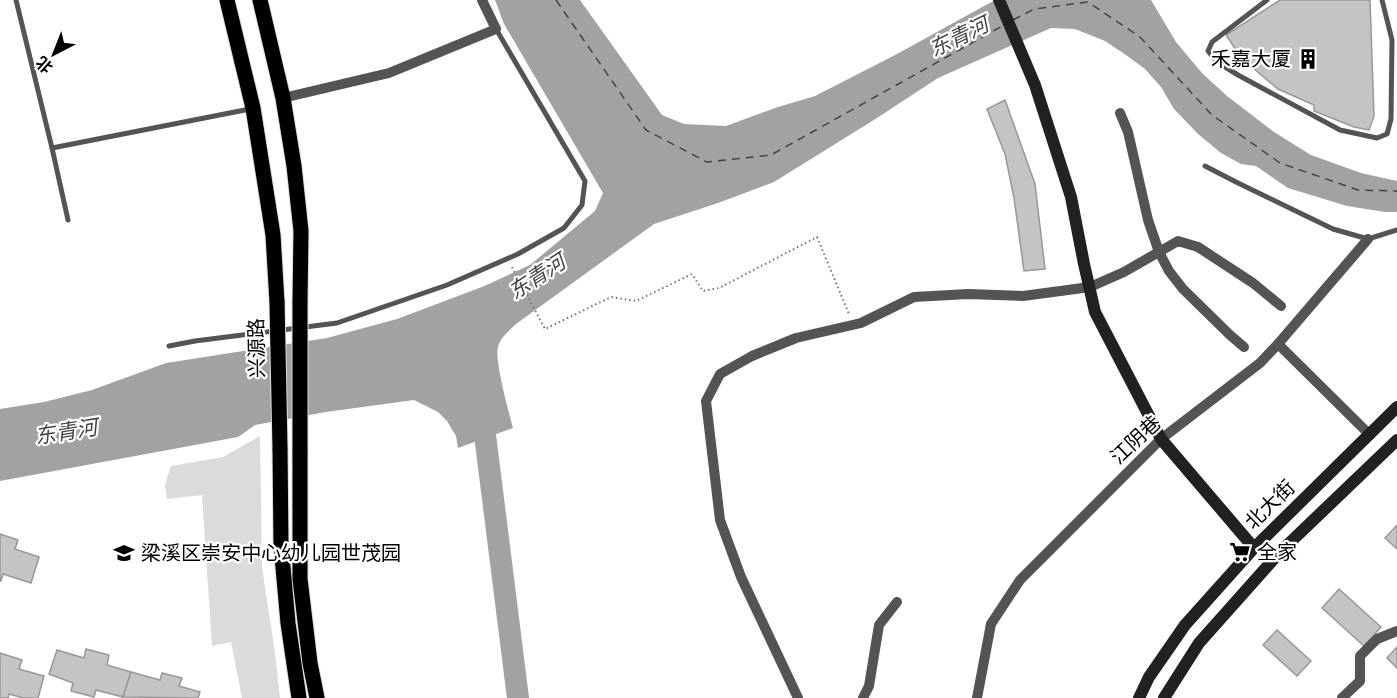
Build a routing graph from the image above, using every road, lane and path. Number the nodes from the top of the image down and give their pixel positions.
1 (16, 0) edge
2 (227, 0) edge
3 (260, 0) edge
4 (482, 0) edge
5 (999, 0) edge
6 (1267, 0) edge
7 (1382, 0) edge
8 (496, 29) junction
9 (1394, 85) edge
10 (283, 98) junction
11 (253, 108) junction
12 (1120, 113) dead end
13 (52, 148) junction
14 (1205, 166) dead end
15 (68, 220) dead end
16 (1397, 230) edge
17 (1368, 239) junction
18 (1159, 252) junction
19 (508, 258) junction
20 (1090, 287) junction
21 (1281, 306) dead end
22 (853, 325) junction
23 (1278, 344) junction
24 (169, 346) dead end
25 (1244, 347) dead end
26 (1397, 407) edge
27 (1370, 435) junction
28 (1161, 439) junction
29 (1397, 440) edge
30 (1254, 548) junction
31 (897, 602) dead end
32 (1397, 631) edge
33 (298, 698) edge
34 (317, 698) edge
35 (798, 698) edge
36 (862, 698) edge
37 (977, 698) edge
38 (1139, 698) edge
39 (1164, 698) edge
40 (1342, 698) edge

1 - 13 lane
2 - 11 main road, 兴源路
3 - 10 main road
4 - 8 street
5 - 20 main road
6 - 9 lane
7 - 9 lane
8 - 10 street
8 - 19 lane
10 - 34 main road, bridge
11 - 13 lane
11 - 33 main road, 兴源路, bridge
12 - 18 street
13 - 15 lane
14 - 17 lane
16 - 17 lane
17 - 23 street, 江阴巷
18 - 20 street
18 - 21 street
18 - 25 street
19 - 22 path
19 - 24 lane
20 - 22 street
20 - 28 main road
22 - 35 street
23 - 27 street
23 - 28 street, 江阴巷
26 - 27 main road, 北大街
27 - 30 main road, 北大街
28 - 30 main road
28 - 37 street, 江阴巷
29 - 39 main road, 北大街
30 - 38 main road, 北大街
31 - 36 street
32 - 40 street

